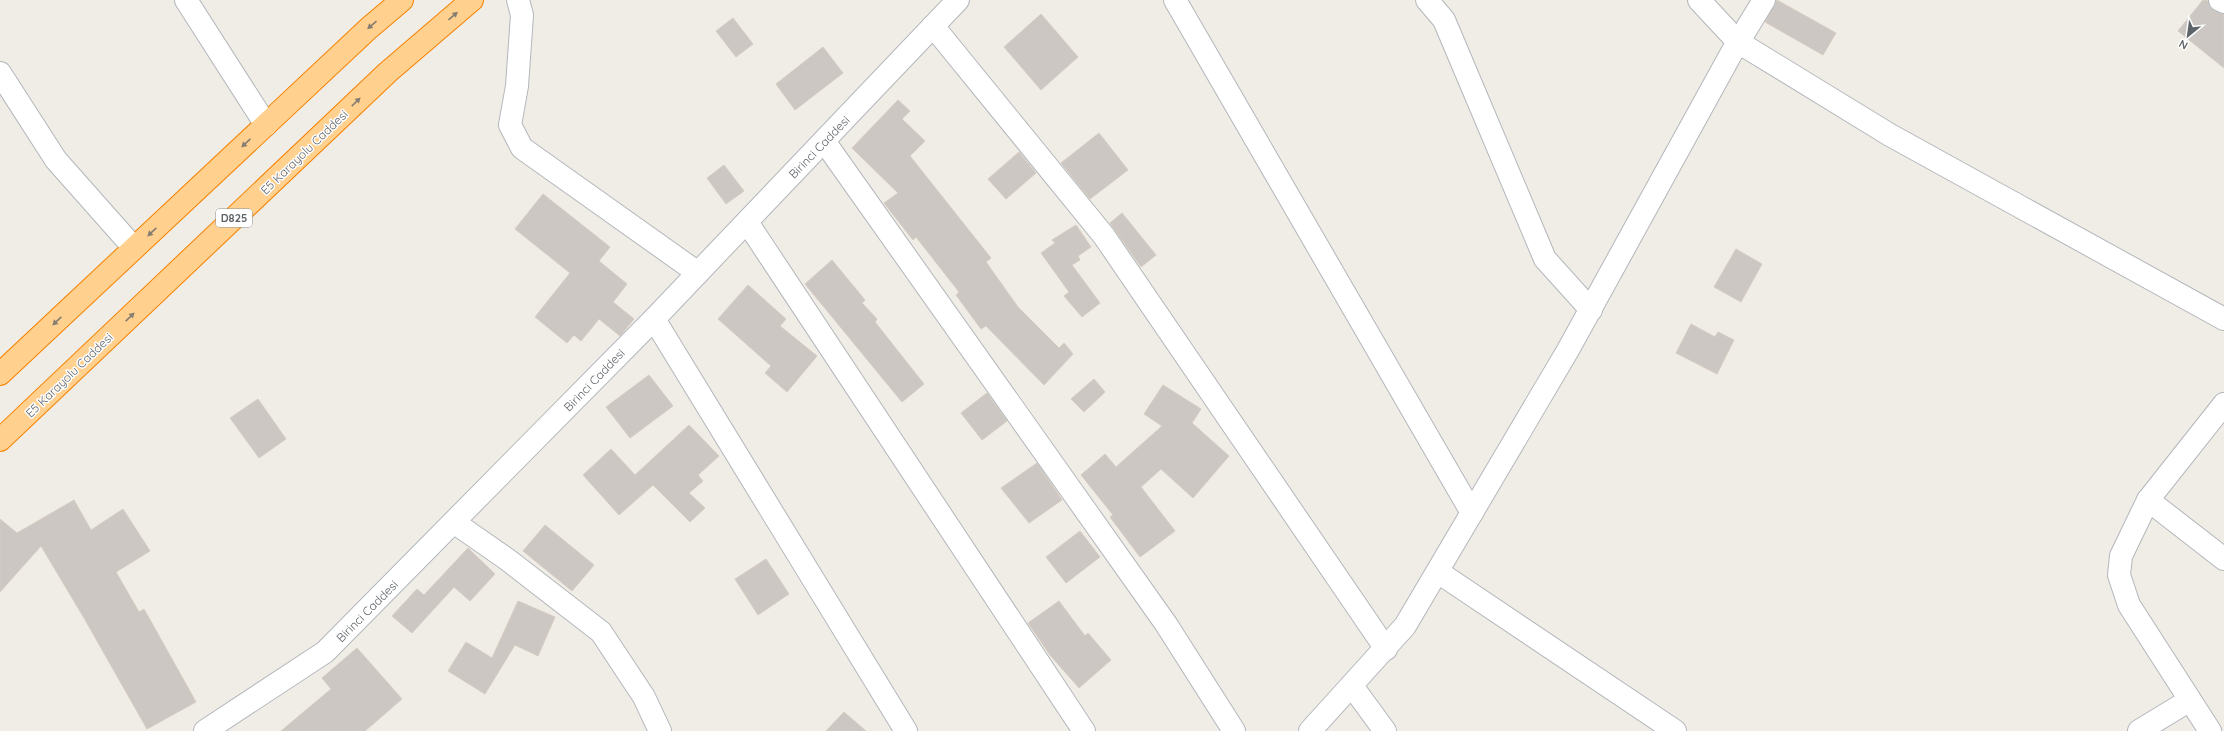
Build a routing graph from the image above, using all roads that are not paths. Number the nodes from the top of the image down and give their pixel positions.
1 (186, 0) edge
2 (402, 0) edge
3 (472, 0) edge
4 (518, 0) edge
5 (958, 0) edge
6 (1176, 0) edge
7 (1427, 0) edge
8 (1699, 0) edge
9 (1764, 0) edge
10 (2220, 0) edge
11 (2224, 2) edge
12 (933, 26) junction
13 (1738, 42) junction
14 (0, 73) edge
15 (266, 125) junction
16 (824, 141) junction
17 (747, 222) junction
18 (134, 248) junction
19 (698, 273) junction
20 (1591, 310) junction
21 (2224, 319) edge
22 (654, 320) junction
23 (0, 374) edge
24 (2224, 404) edge
25 (0, 440) edge
26 (2148, 500) junction
27 (1472, 513) junction
28 (455, 523) junction
29 (2224, 559) edge
30 (1438, 572) junction
31 (1386, 649) junction
32 (1352, 686) junction
33 (2190, 700) junction
34 (205, 731) edge
35 (660, 731) edge
36 (906, 731) edge
37 (1084, 731) edge
38 (1234, 731) edge
39 (1310, 731) edge
40 (1385, 731) edge
41 (1675, 731) edge
42 (2139, 731) edge
43 (2210, 731) edge

1 - 15 street
2 -> 15 highway
25 -> 3 highway, E5 Karayolu Caddesi / D825
4 - 19 street
5 - 12 street, Birinci Caddesi
6 - 27 street
7 - 20 street
8 - 13 street
9 - 13 street
10 - 11 street
12 - 16 street, Birinci Caddesi
12 - 31 street
13 - 20 street
13 - 21 street
14 - 18 street
15 -> 18 highway
16 - 17 street, Birinci Caddesi
16 - 38 street
17 - 19 street, Birinci Caddesi
17 - 37 street
18 -> 23 highway
19 - 22 street, Birinci Caddesi
20 - 27 street
22 - 28 street, Birinci Caddesi
22 - 36 street
24 - 26 street
26 - 29 street
26 - 33 street
27 - 30 street
28 - 34 street, Birinci Caddesi
28 - 35 street
30 - 31 street
30 - 41 street
31 - 32 street
32 - 39 street
32 - 40 street
33 - 42 street
33 - 43 street

